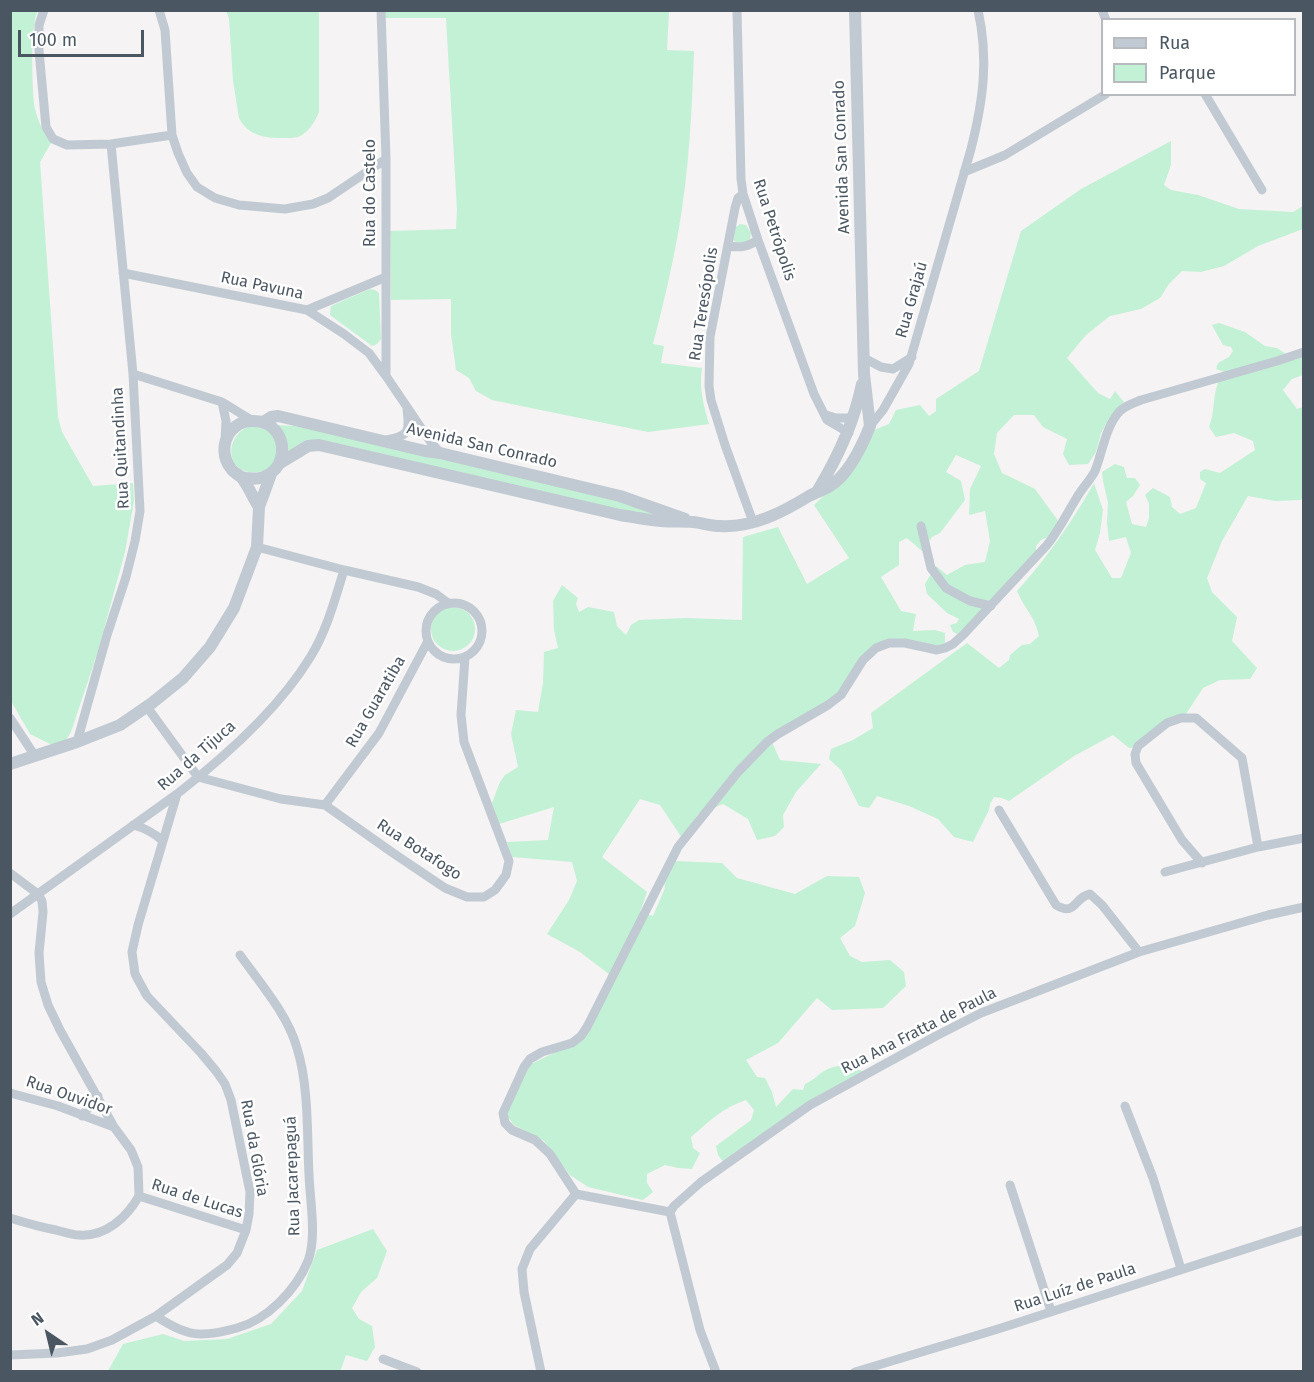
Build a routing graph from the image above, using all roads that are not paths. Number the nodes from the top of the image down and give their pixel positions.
1 (44, 10) edge
2 (159, 10) edge
3 (381, 10) edge
4 (737, 10) edge
5 (855, 10) edge
6 (978, 10) edge
7 (1103, 96) edge
8 (1206, 96) edge
9 (172, 135) junction
10 (111, 144) junction
11 (386, 159) junction
12 (964, 172) junction
13 (1262, 190) dead end
14 (744, 194) junction
15 (758, 240) junction
16 (728, 246) junction
17 (123, 273) junction
18 (386, 277) junction
19 (307, 310) junction
20 (1304, 352) edge
21 (912, 357) junction
22 (864, 358) junction
23 (893, 369) junction
24 (133, 374) junction
25 (864, 374) junction
26 (387, 376) junction
27 (899, 383) junction
28 (222, 402) junction
29 (407, 407) junction
30 (823, 414) junction
31 (852, 418) junction
32 (258, 421) junction
33 (870, 426) junction
34 (849, 433) junction
35 (384, 440) junction
36 (864, 441) junction
37 (225, 443) junction
38 (440, 453) junction
39 (280, 463) junction
40 (271, 474) junction
41 (241, 477) junction
42 (818, 490) junction
43 (259, 507) junction
44 (692, 522) junction
45 (753, 522) junction
46 (921, 526) dead end
47 (257, 547) junction
48 (344, 570) junction
49 (448, 603) junction
50 (991, 606) junction
51 (428, 641) junction
52 (465, 657) junction
53 (147, 707) junction
54 (10, 718) edge
55 (77, 742) junction
56 (35, 756) junction
57 (10, 764) edge
58 (198, 777) junction
59 (177, 794) junction
60 (325, 805) junction
61 (999, 810) dead end
62 (133, 825) junction
63 (1304, 837) edge
64 (163, 841) junction
65 (1258, 846) junction
66 (1202, 863) junction
67 (1165, 872) dead end
68 (10, 873) edge
69 (38, 894) junction
70 (1304, 908) edge
71 (10, 914) edge
72 (1139, 952) junction
73 (240, 955) dead end
74 (10, 1093) edge
75 (98, 1096) junction
76 (1125, 1106) dead end
77 (82, 1116) junction
78 (114, 1127) junction
79 (1010, 1185) dead end
80 (576, 1194) junction
81 (139, 1196) junction
82 (670, 1212) junction
83 (10, 1218) edge
84 (246, 1230) junction
85 (1304, 1230) edge
86 (1181, 1269) junction
87 (1051, 1311) junction
88 (156, 1316) junction
89 (10, 1355) edge
90 (383, 1359) dead end
91 (417, 1371) edge
92 (541, 1371) edge
93 (716, 1371) edge
94 (855, 1371) edge

1 - 10 street
2 - 9 street
3 - 11 street, Rua do Castelo
4 - 14 street, Rua Petrópolis
5 - 22 street, Avenida San Conrado
6 - 12 street, Rua Grajaú
7 - 12 street
8 - 13 street
9 - 10 street
9 - 11 street
10 - 17 street, Rua Quitandinha
11 - 18 street, Rua do Castelo
12 - 21 street, Rua Grajaú
14 - 15 street, Rua Petrópolis
14 - 16 street, Rua Teresópolis
15 - 16 street
15 - 30 street, Rua Petrópolis
16 - 45 street, Rua Teresópolis
17 - 19 street, Rua Pavuna
17 - 24 street, Rua Quitandinha
18 - 19 street
18 - 26 street, Rua do Castelo
19 - 26 street, Rua Pavuna
20 - 50 street
21 - 23 street
21 - 27 street, Rua Grajaú
22 - 23 street
22 - 25 street, Avenida San Conrado
23 - 27 street
24 - 28 street
24 - 55 street, Rua Quitandinha
25 - 31 street, Avenida San Conrado
25 - 33 street, Avenida San Conrado
26 - 29 street, Rua Pavuna
27 - 33 street, Rua Grajaú
28 - 32 street
28 - 37 street
29 - 35 street
29 - 38 street, Rua Pavuna
30 - 31 street
30 - 34 street
31 - 33 street
31 - 34 street, Avenida San Conrado
32 - 35 street, Avenida San Conrado
32 - 37 street
32 - 39 street
33 - 36 street, Avenida San Conrado
34 - 36 street
34 - 42 street, Avenida San Conrado
35 - 38 street, Avenida San Conrado
36 - 42 street, Avenida San Conrado
37 - 41 street
38 - 44 street, Avenida San Conrado
39 - 40 street
39 - 44 street, Avenida San Conrado
40 - 41 street
40 - 43 street
41 - 43 street
42 - 45 street, Avenida San Conrado
43 - 47 street
44 - 45 street, Avenida San Conrado
46 - 50 street
47 - 48 street
47 - 53 street
48 - 49 street
48 - 58 street, Rua da Tijuca
49 - 51 street
49 - 52 street
50 - 80 street
51 - 52 street
51 - 60 street, Rua Guaratiba
52 - 60 street, Rua Botafogo
53 - 55 street
53 - 58 street
54 - 56 street
55 - 56 street
56 - 57 street
58 - 59 street, Rua da Tijuca
58 - 60 street, Rua Botafogo
59 - 62 street, Rua da Tijuca
59 - 64 street, Rua da Glória
61 - 72 street
62 - 64 street
62 - 69 street, Rua da Tijuca
63 - 65 street
64 - 84 street, Rua da Glória
65 - 66 street
65 - 66 street
66 - 67 street
68 - 69 street
69 - 71 street, Rua da Tijuca
69 - 75 street
70 - 72 street, Rua Ana Fratta de Paula
72 - 82 street, Rua Ana Fratta de Paula
73 - 88 street, Rua Jacarepaguá
74 - 77 street, Rua Ouvidor
75 - 77 street
75 - 78 street
76 - 86 street
77 - 78 street, Rua Ouvidor
78 - 81 street, Rua Ouvidor
79 - 87 street
80 - 82 street
80 - 92 street
81 - 83 street
81 - 84 street, Rua de Lucas
82 - 93 street
84 - 88 street, Rua da Glória
85 - 86 street, Rua Luíz de Paula
86 - 87 street, Rua Luíz de Paula
87 - 94 street, Rua Luíz de Paula
88 - 89 street, Rua da Glória
90 - 91 street

